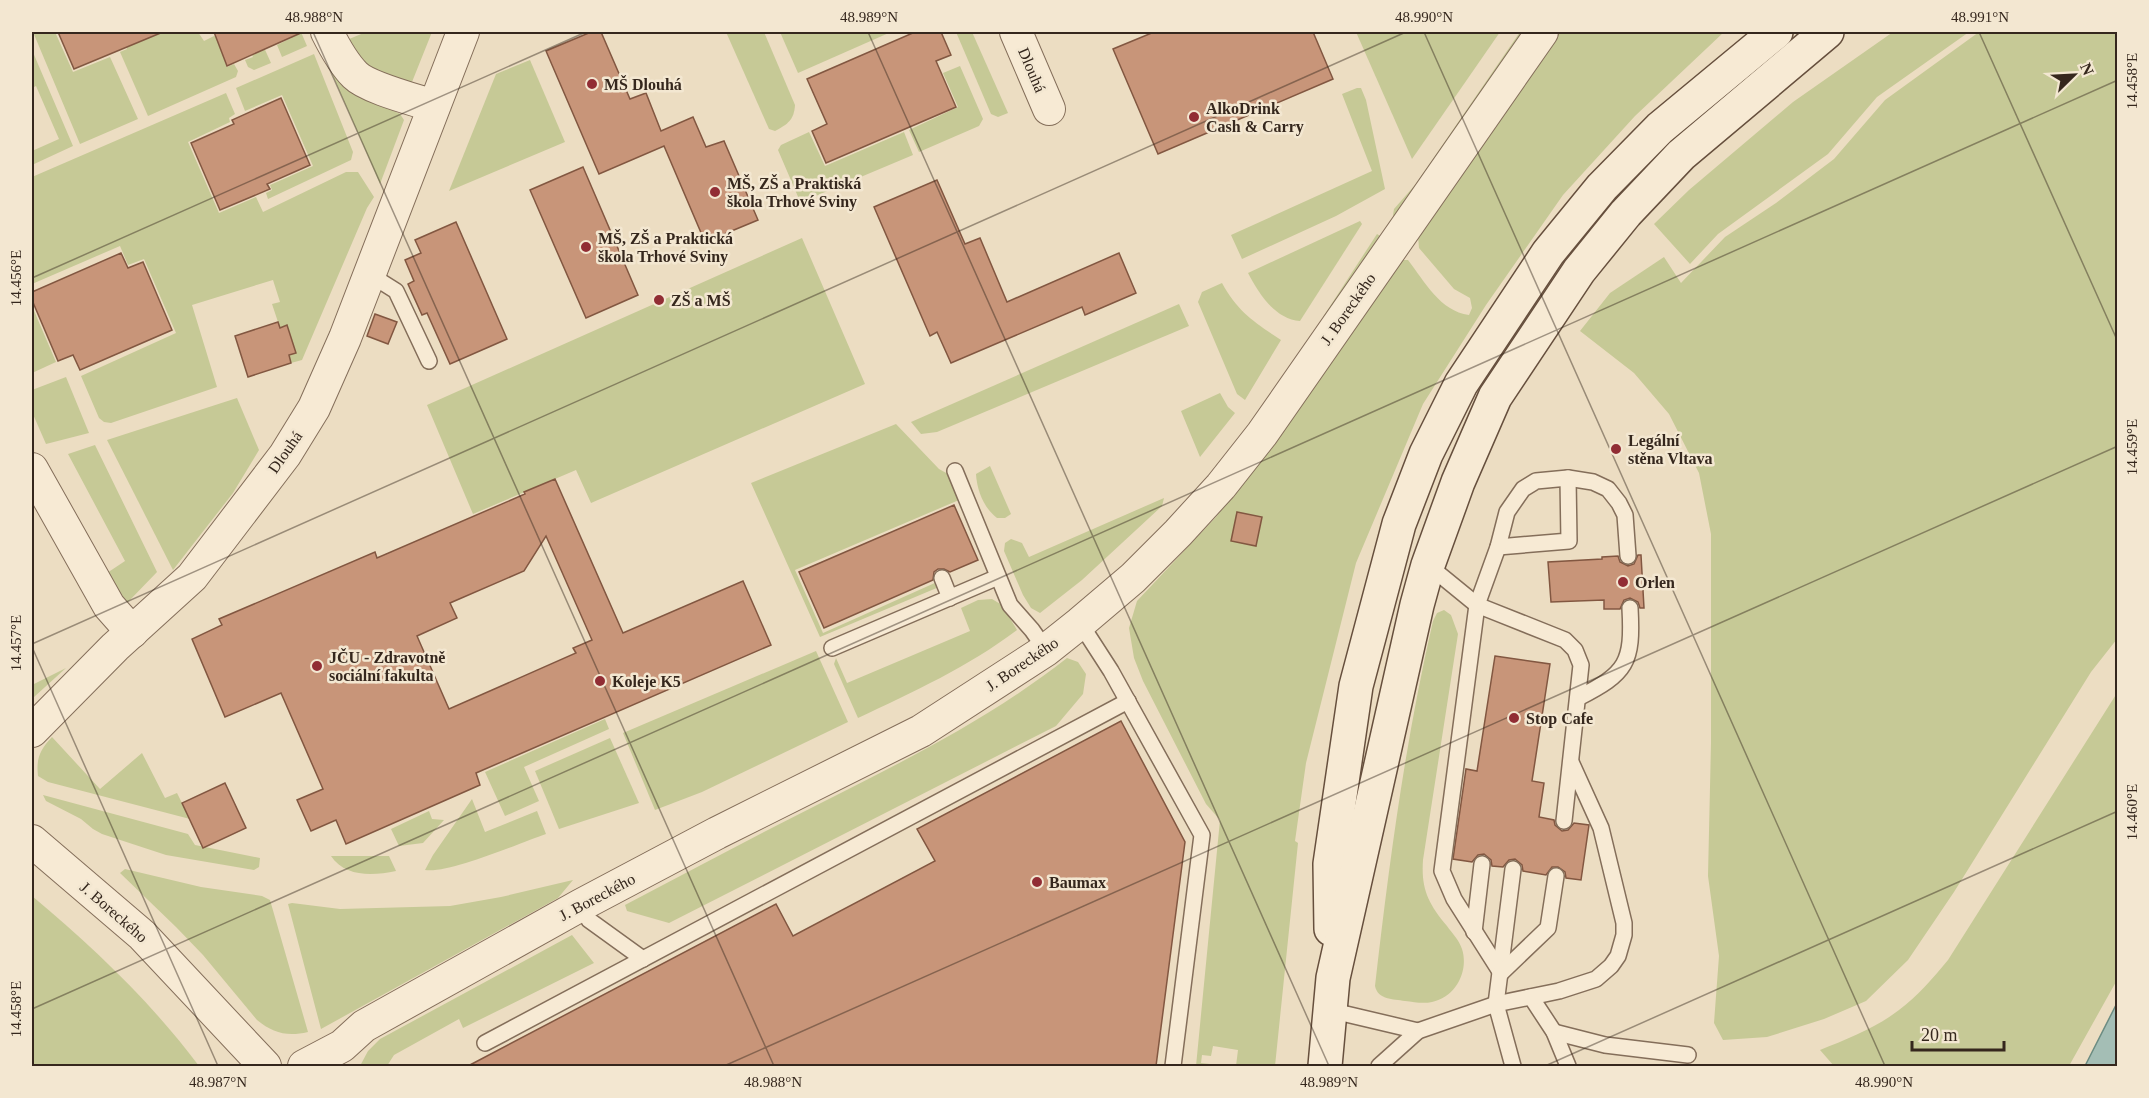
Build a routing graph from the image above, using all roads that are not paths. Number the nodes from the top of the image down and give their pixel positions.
1 (327, 32) edge
2 (463, 32) edge
3 (1016, 32) edge
4 (1542, 32) edge
5 (1776, 32) edge
6 (1827, 32) edge
7 (434, 106) junction
8 (1049, 109) dead end
9 (369, 274) junction
10 (429, 361) dead end
11 (32, 469) edge
12 (955, 471) dead end
13 (1568, 478) junction
14 (1498, 548) junction
15 (1628, 556) dead end
16 (1428, 565) junction
17 (998, 577) junction
18 (942, 578) dead end
19 (950, 598) junction
20 (1477, 605) junction
21 (1630, 608) dead end
22 (1080, 623) junction
23 (132, 632) junction
24 (832, 648) dead end
25 (1046, 650) junction
26 (1578, 698) junction
27 (1128, 701) junction
28 (32, 731) edge
29 (1571, 762) junction
30 (1564, 821) dead end
31 (32, 841) edge
32 (1482, 864) dead end
33 (1513, 869) dead end
34 (1556, 876) dead end
35 (581, 905) junction
36 (1474, 932) junction
37 (643, 959) junction
38 (1501, 973) junction
39 (1331, 994) junction
40 (1531, 997) junction
41 (1496, 1004) junction
42 (1418, 1031) junction
43 (1554, 1032) junction
44 (485, 1043) dead end
45 (1688, 1055) dead end
46 (265, 1066) edge
47 (304, 1066) edge
48 (1173, 1066) edge
49 (1325, 1066) edge
50 (1379, 1066) edge
51 (1513, 1066) edge
52 (1568, 1066) edge

1 - 7 street
2 - 7 street, Dlouhá
3 - 8 street, Dlouhá
4 - 22 street, J. Boreckého
5 - 39 main road
6 - 16 main road
7 - 9 street, Dlouhá
9 - 10 lane
9 - 23 street, Dlouhá
11 - 23 street
12 - 17 lane
13 - 14 lane
13 - 14 lane
13 - 15 lane
14 - 20 lane
16 - 20 lane
16 - 39 main road
17 - 19 lane
17 - 25 lane
18 - 19 lane
19 - 24 lane
20 - 26 lane
20 - 36 lane
21 - 26 lane
22 - 25 street, J. Boreckého
22 - 27 lane
23 - 28 street, Dlouhá
25 - 35 street, J. Boreckého
26 - 29 lane
27 - 37 lane
27 - 48 lane
29 - 30 lane
29 - 40 lane
31 - 46 street, J. Boreckého
32 - 36 lane
33 - 38 lane
34 - 38 lane
35 - 37 lane
35 - 47 street, J. Boreckého
36 - 38 lane
37 - 44 lane
38 - 41 lane
39 - 42 lane
39 - 49 main road
40 - 41 lane
40 - 43 lane
41 - 42 lane
41 - 51 lane
42 - 50 lane
43 - 45 lane
43 - 52 lane

